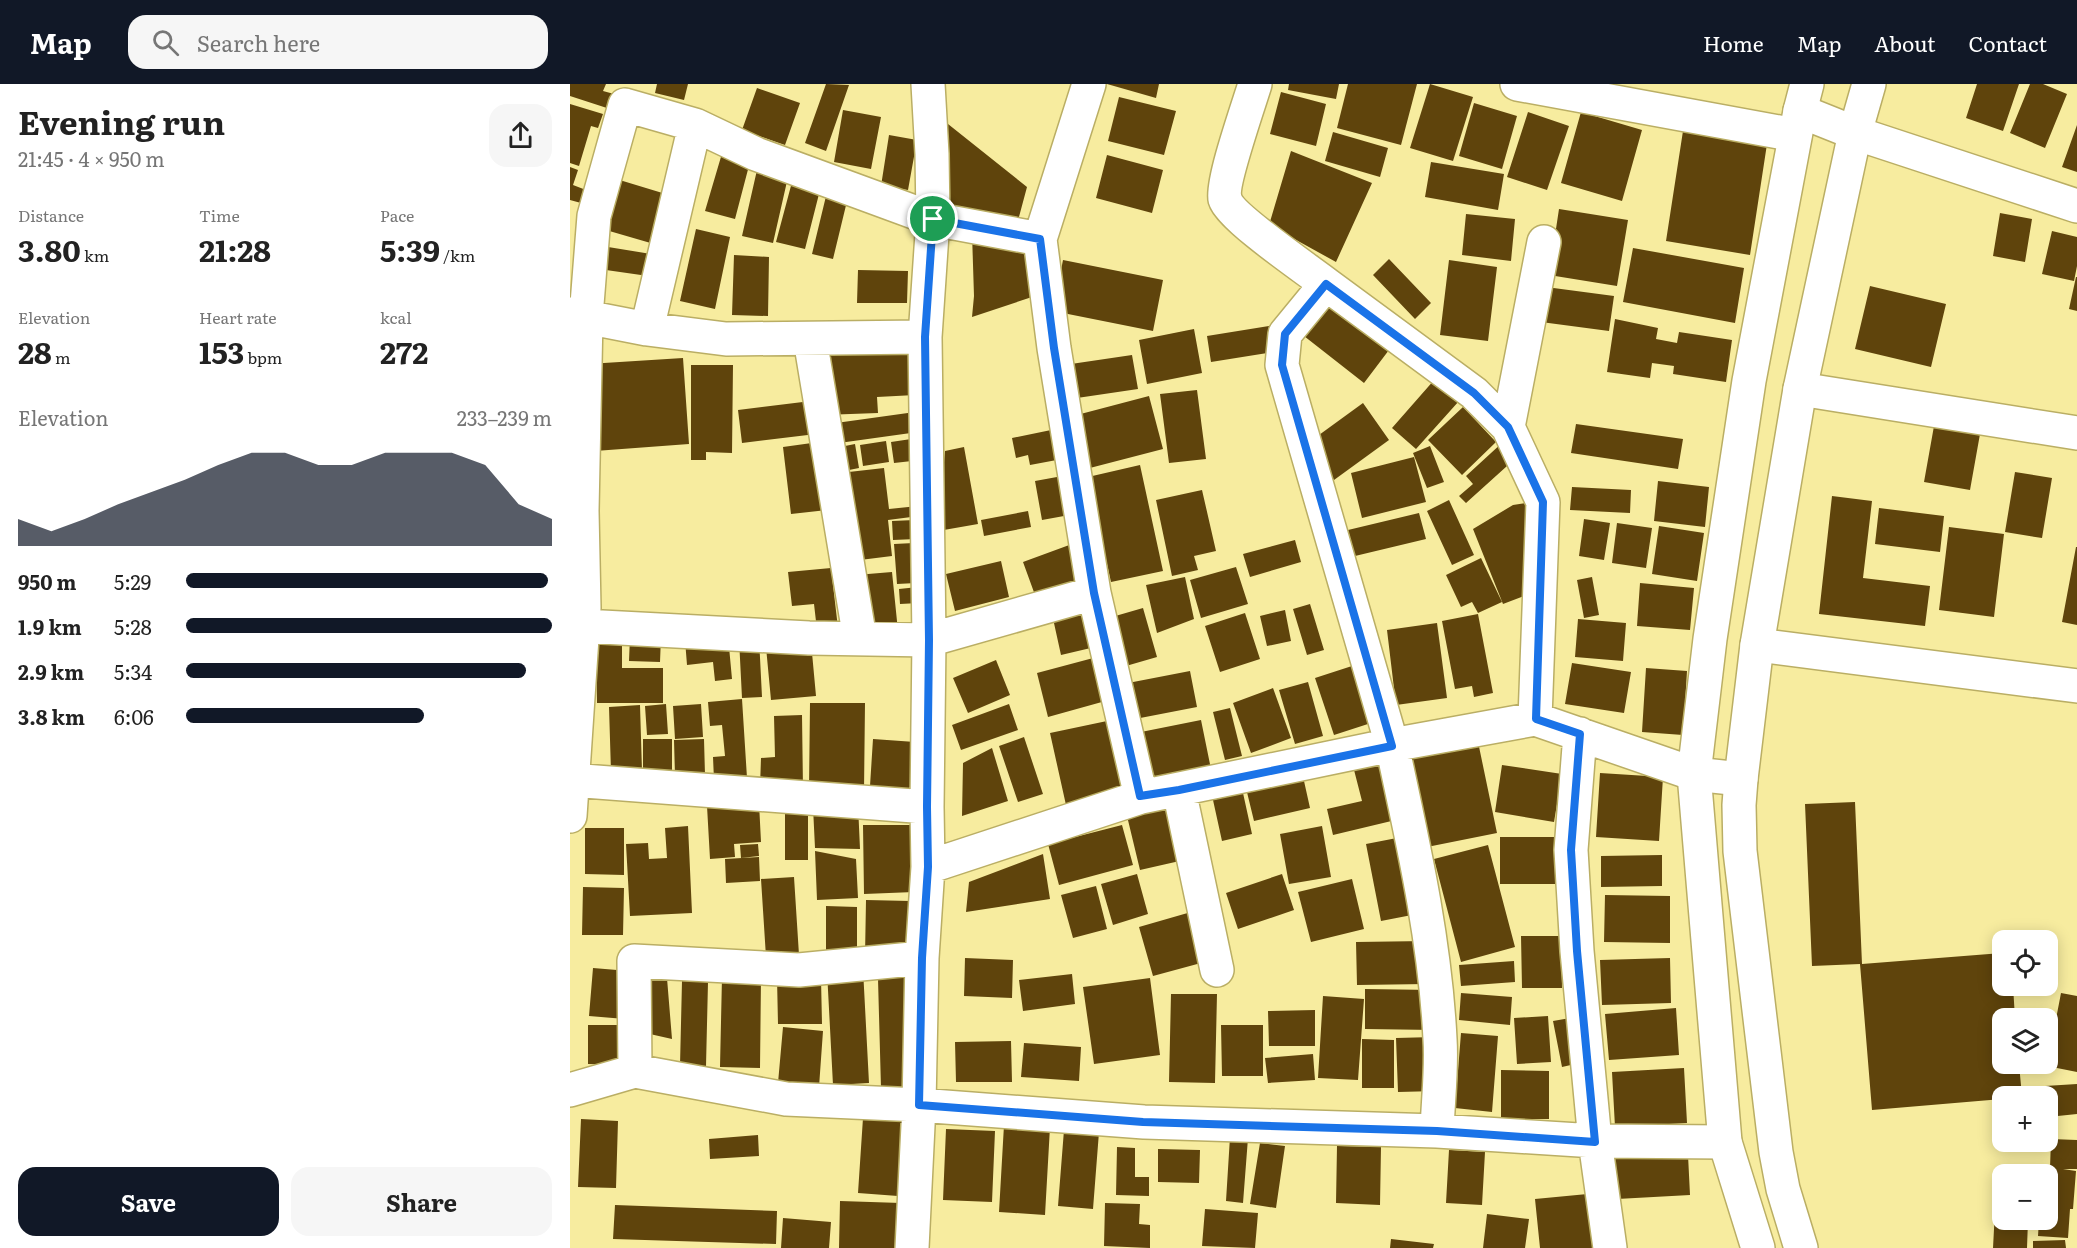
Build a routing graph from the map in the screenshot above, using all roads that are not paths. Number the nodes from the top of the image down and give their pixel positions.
1 (928, 84) edge
2 (1089, 84) edge
3 (1255, 84) edge
4 (1517, 84) edge
5 (1869, 84) edge
6 (628, 94) edge
7 (1801, 110) edge
8 (695, 125) junction
9 (1855, 133) junction
10 (2077, 206) edge
11 (933, 219) junction
12 (1040, 239) junction
13 (1544, 242) dead end
14 (1326, 284) junction
15 (578, 316) edge
16 (647, 329) junction
17 (925, 337) junction
18 (810, 339) junction
19 (1800, 389) junction
20 (1508, 427) junction
21 (2077, 434) edge
22 (576, 511) edge
23 (1094, 593) junction
24 (579, 614) edge
25 (860, 639) junction
26 (929, 640) junction
27 (1757, 645) junction
28 (2077, 686) edge
29 (1536, 719) junction
30 (1580, 734) junction
31 (1392, 746) junction
32 (1694, 774) junction
33 (1741, 779) junction
34 (572, 780) edge
35 (1179, 790) junction
36 (1140, 796) junction
37 (927, 807) junction
38 (570, 816) edge
39 (928, 867) junction
40 (922, 958) junction
41 (1217, 970) dead end
42 (635, 1071) junction
43 (570, 1090) edge
44 (919, 1105) junction
45 (1437, 1131) junction
46 (1595, 1142) junction
47 (1725, 1142) junction
48 (912, 1248) edge
49 (1610, 1248) edge
50 (1758, 1248) edge
51 (1802, 1248) edge

1 - 11 main road
2 - 12 main road
3 - 14 main road
4 - 7 main road
5 - 9 main road
6 - 8 main road
6 - 15 main road
7 - 9 main road
7 - 32 main road
8 - 11 main road
8 - 16 main road
9 - 10 main road
9 - 19 main road
11 - 12 main road
11 - 17 main road
12 - 23 main road
13 - 20 main road
14 - 20 main road
14 - 31 main road
15 - 16 main road
15 - 22 main road
16 - 18 main road
17 - 18 main road
17 - 26 main road
18 - 25 main road
19 - 21 main road
19 - 27 main road
20 - 29 main road
22 - 24 main road
23 - 26 main road
23 - 36 main road
24 - 25 main road
24 - 34 main road
25 - 26 main road
26 - 37 main road
27 - 28 main road
27 - 33 main road
29 - 30 main road
29 - 31 main road
30 - 32 main road
30 - 46 main road
31 - 35 main road
31 - 45 main road
32 - 33 main road
32 - 47 main road
33 - 51 main road
34 - 37 main road
34 - 38 main road
35 - 36 main road
35 - 41 main road
36 - 39 main road
37 - 39 main road
39 - 40 main road
40 - 42 main road
40 - 44 main road
42 - 43 main road
42 - 44 main road
44 - 45 main road
44 - 48 main road
45 - 46 main road
46 - 47 main road
46 - 49 main road
47 - 50 main road

